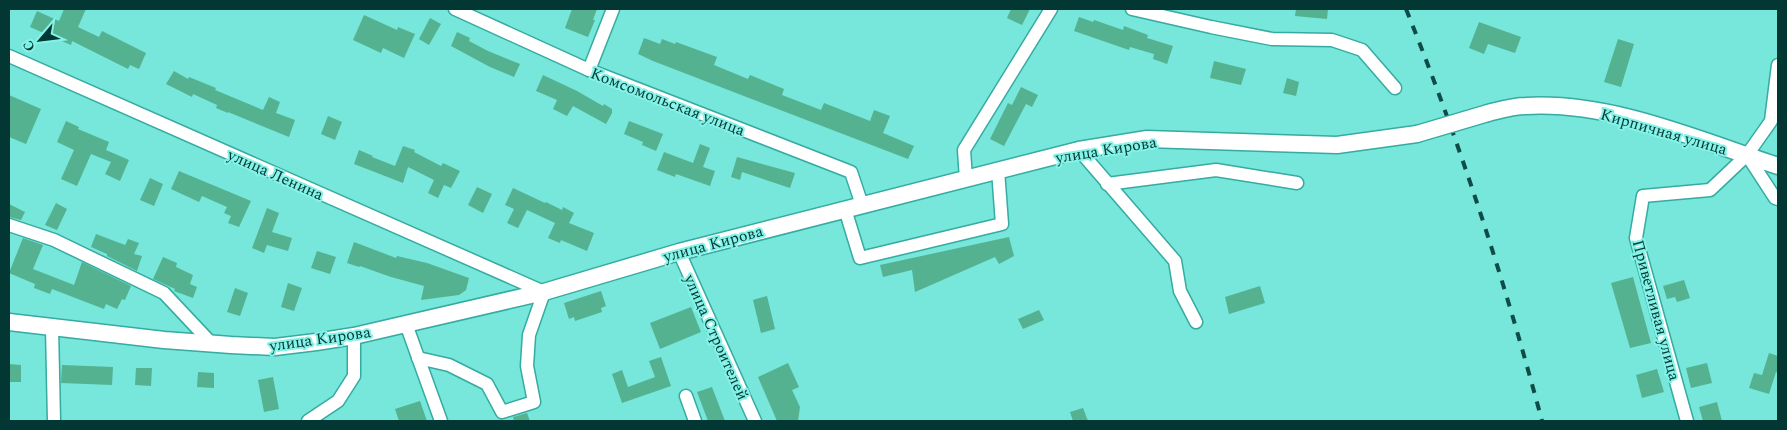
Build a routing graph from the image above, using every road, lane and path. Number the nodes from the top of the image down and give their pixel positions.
1 (455, 9) edge
2 (614, 9) edge
3 (1051, 9) edge
4 (1132, 9) edge
5 (9, 56) edge
6 (1778, 65) edge
7 (589, 70) junction
8 (1395, 88) dead end
9 (1417, 134) joint
10 (1079, 150) junction
11 (1747, 156) junction
12 (1778, 166) edge
13 (998, 170) junction
14 (966, 179) junction
15 (1297, 183) dead end
16 (1107, 184) junction
17 (1778, 199) edge
18 (862, 204) junction
19 (845, 209) junction
20 (9, 225) edge
21 (679, 252) junction
22 (544, 292) junction
23 (9, 322) edge
24 (1196, 322) dead end
25 (406, 324) junction
26 (52, 327) junction
27 (354, 336) junction
28 (212, 344) junction
29 (418, 358) junction
30 (686, 396) dead end
31 (54, 421) edge
32 (308, 421) edge
33 (441, 421) edge
34 (695, 421) edge
35 (755, 421) edge
36 (1687, 421) edge

1 - 7 street, Комсомольская улица
2 - 7 street
3 - 14 street
4 - 8 street
5 - 22 street, улица Ленина
6 - 11 street
7 - 18 street, Комсомольская улица
9 - 10 main road, улица Кирова
9 - 11 main road, Кирпичная улица, bridge
10 - 13 main road, улица Кирова
10 - 16 street
11 - 12 main road, Кирпичная улица
11 - 17 street
11 - 36 street, Приветливая улица
13 - 14 main road, улица Кирова
13 - 19 street
14 - 18 main road, улица Кирова
15 - 16 street
16 - 24 street
18 - 19 main road, улица Кирова
19 - 21 main road, улица Кирова
20 - 28 street
21 - 22 main road, улица Кирова
21 - 35 street, улица Строителей
22 - 25 main road, улица Кирова
22 - 29 street
23 - 26 main road, улица Кирова
25 - 27 main road, улица Кирова
25 - 29 street
26 - 28 main road, улица Кирова
26 - 31 street
27 - 28 main road, улица Кирова
27 - 32 street
29 - 33 street
30 - 34 street

